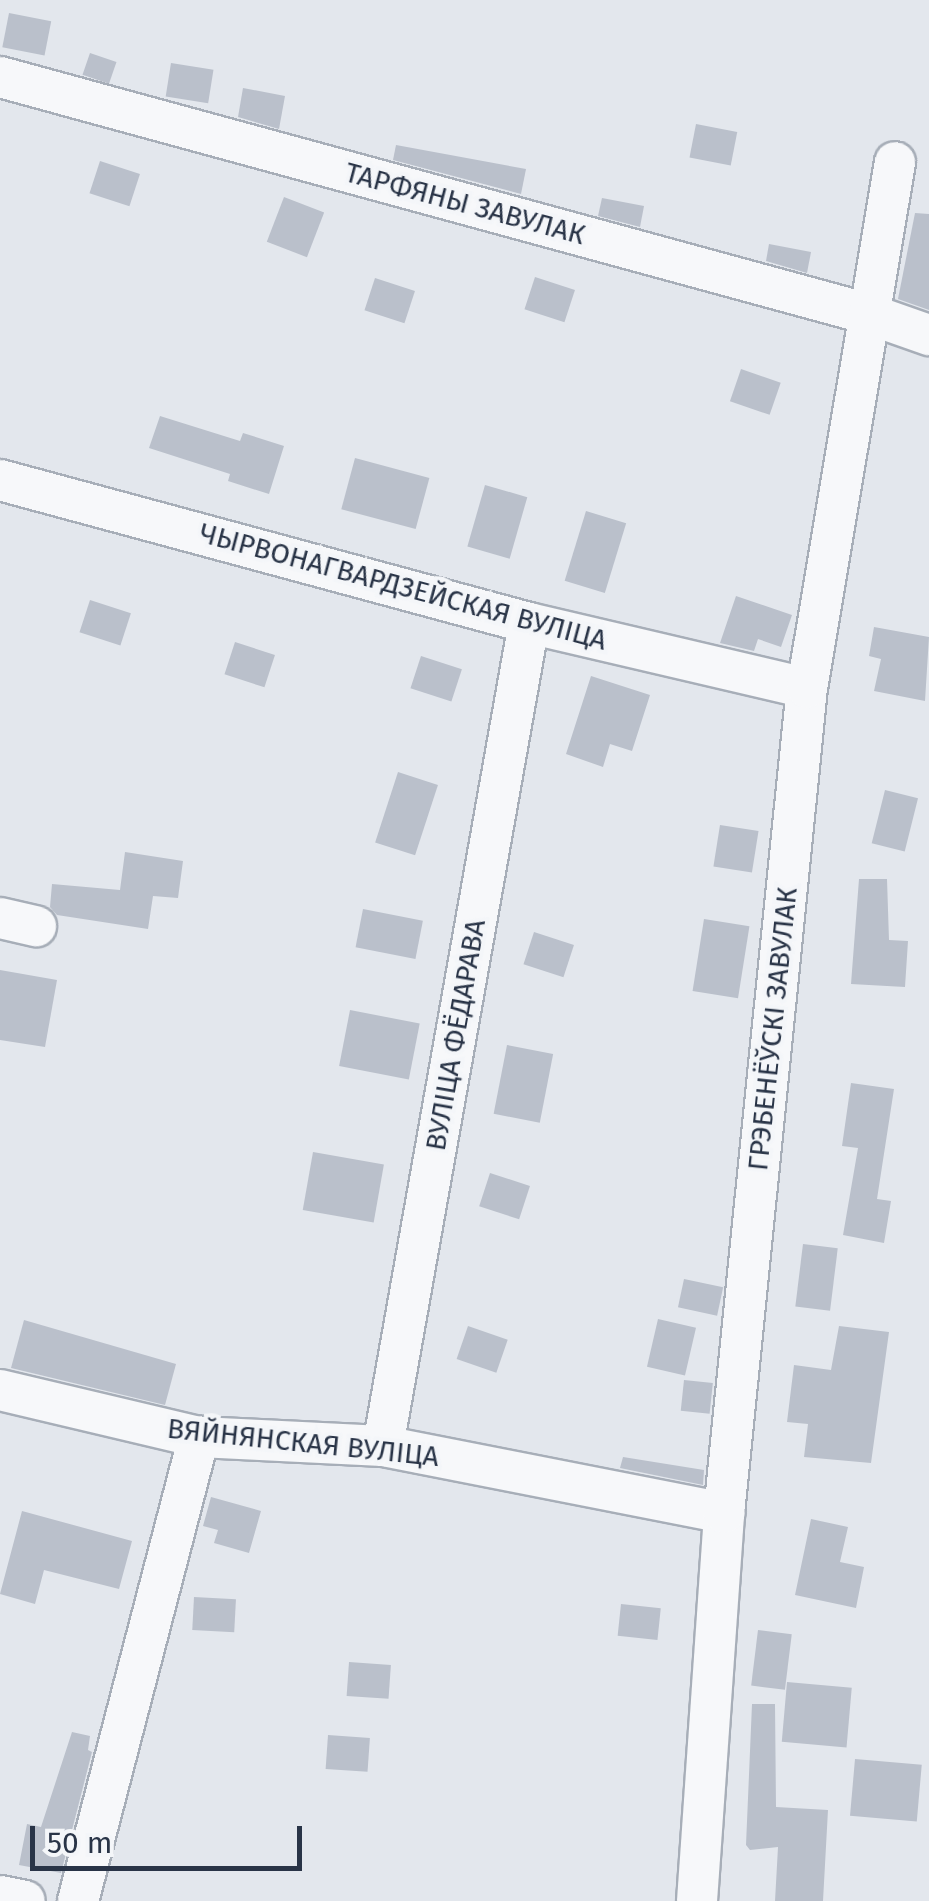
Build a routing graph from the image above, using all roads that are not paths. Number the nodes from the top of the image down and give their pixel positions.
1 (0, 77) edge
2 (895, 162) dead end
3 (869, 314) junction
4 (929, 336) edge
5 (0, 480) edge
6 (529, 623) junction
7 (807, 688) junction
8 (0, 1390) edge
9 (199, 1437) junction
10 (383, 1446) junction
11 (724, 1513) junction
12 (0, 1896) edge
13 (25, 1901) edge
14 (78, 1901) edge
15 (697, 1901) edge

1 - 3 street, ТАРФЯНЫ ЗАВУЛАК
2 - 3 street, ГРЭБЕНЁЎСКІ ЗАВУЛАК
3 - 4 street, ТАРФЯНЫ ЗАВУЛАК
3 - 7 street, ГРЭБЕНЁЎСКІ ЗАВУЛАК
5 - 6 street, ЧЫРВОНАГВАРДЗЕЙСКАЯ ВУЛІЦА
6 - 7 street, ЧЫРВОНАГВАРДЗЕЙСКАЯ ВУЛІЦА
6 - 10 street, ВУЛІЦА ФЁДАРАВА
7 - 11 street, ГРЭБЕНЁЎСКІ ЗАВУЛАК
8 - 9 street, ВЯЙНЯНСКАЯ ВУЛІЦА
9 - 10 street, ВЯЙНЯНСКАЯ ВУЛІЦА
9 - 14 street
10 - 11 street, ВЯЙНЯНСКАЯ ВУЛІЦА
11 - 15 street, ГРЭБЕНЁЎСКІ ЗАВУЛАК
12 - 13 street

